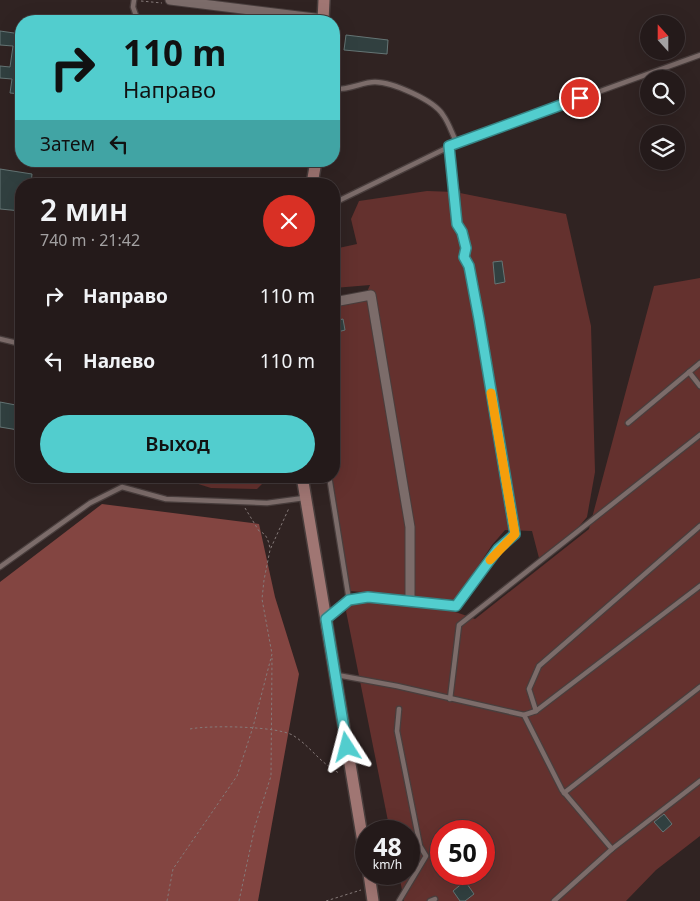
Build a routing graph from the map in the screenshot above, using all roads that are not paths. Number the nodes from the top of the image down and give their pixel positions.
1 (134, 0) edge
2 (170, 0) edge
3 (324, 0) edge
4 (206, 3) edge
5 (136, 15) edge
6 (289, 15) edge
7 (323, 15) edge
8 (700, 55) edge
9 (340, 89) edge
10 (457, 143) junction
11 (449, 146) junction
12 (455, 192) joint
13 (340, 200) edge
14 (340, 301) edge
15 (0, 339) edge
16 (15, 343) edge
17 (700, 363) edge
18 (689, 372) junction
19 (700, 386) edge
20 (628, 423) dead end
21 (700, 434) edge
22 (303, 483) edge
23 (330, 483) edge
24 (305, 498) junction
25 (700, 526) edge
26 (0, 567) edge
27 (700, 586) edge
28 (349, 600) junction
29 (410, 602) junction
30 (326, 619) junction
31 (335, 675) junction
32 (700, 687) edge
33 (450, 699) junction
34 (399, 710) dead end
35 (536, 711) junction
36 (524, 715) junction
37 (700, 781) edge
38 (564, 793) junction
39 (359, 820) edge
40 (612, 849) junction
41 (371, 885) edge
42 (373, 901) edge
43 (399, 901) edge
44 (554, 901) edge

1 - 5 lane
2 - 4 street
3 - 7 main road
4 - 6 street
8 - 10 lane
9 - 10 lane
10 - 11 lane
11 - 12 lane
11 - 13 lane
12 - 29 street
14 - 29 street
15 - 16 lane
17 - 18 lane
18 - 19 lane
18 - 20 lane
21 - 33 lane
22 - 24 main road
23 - 28 lane
24 - 26 lane
24 - 30 main road
25 - 35 lane
27 - 35 lane
28 - 29 street
28 - 30 street
30 - 31 main road
31 - 33 lane
31 - 39 main road
32 - 38 lane
33 - 36 lane
34 - 43 lane
35 - 36 lane
36 - 38 lane
37 - 40 lane
38 - 40 lane
40 - 44 lane
41 - 42 main road

